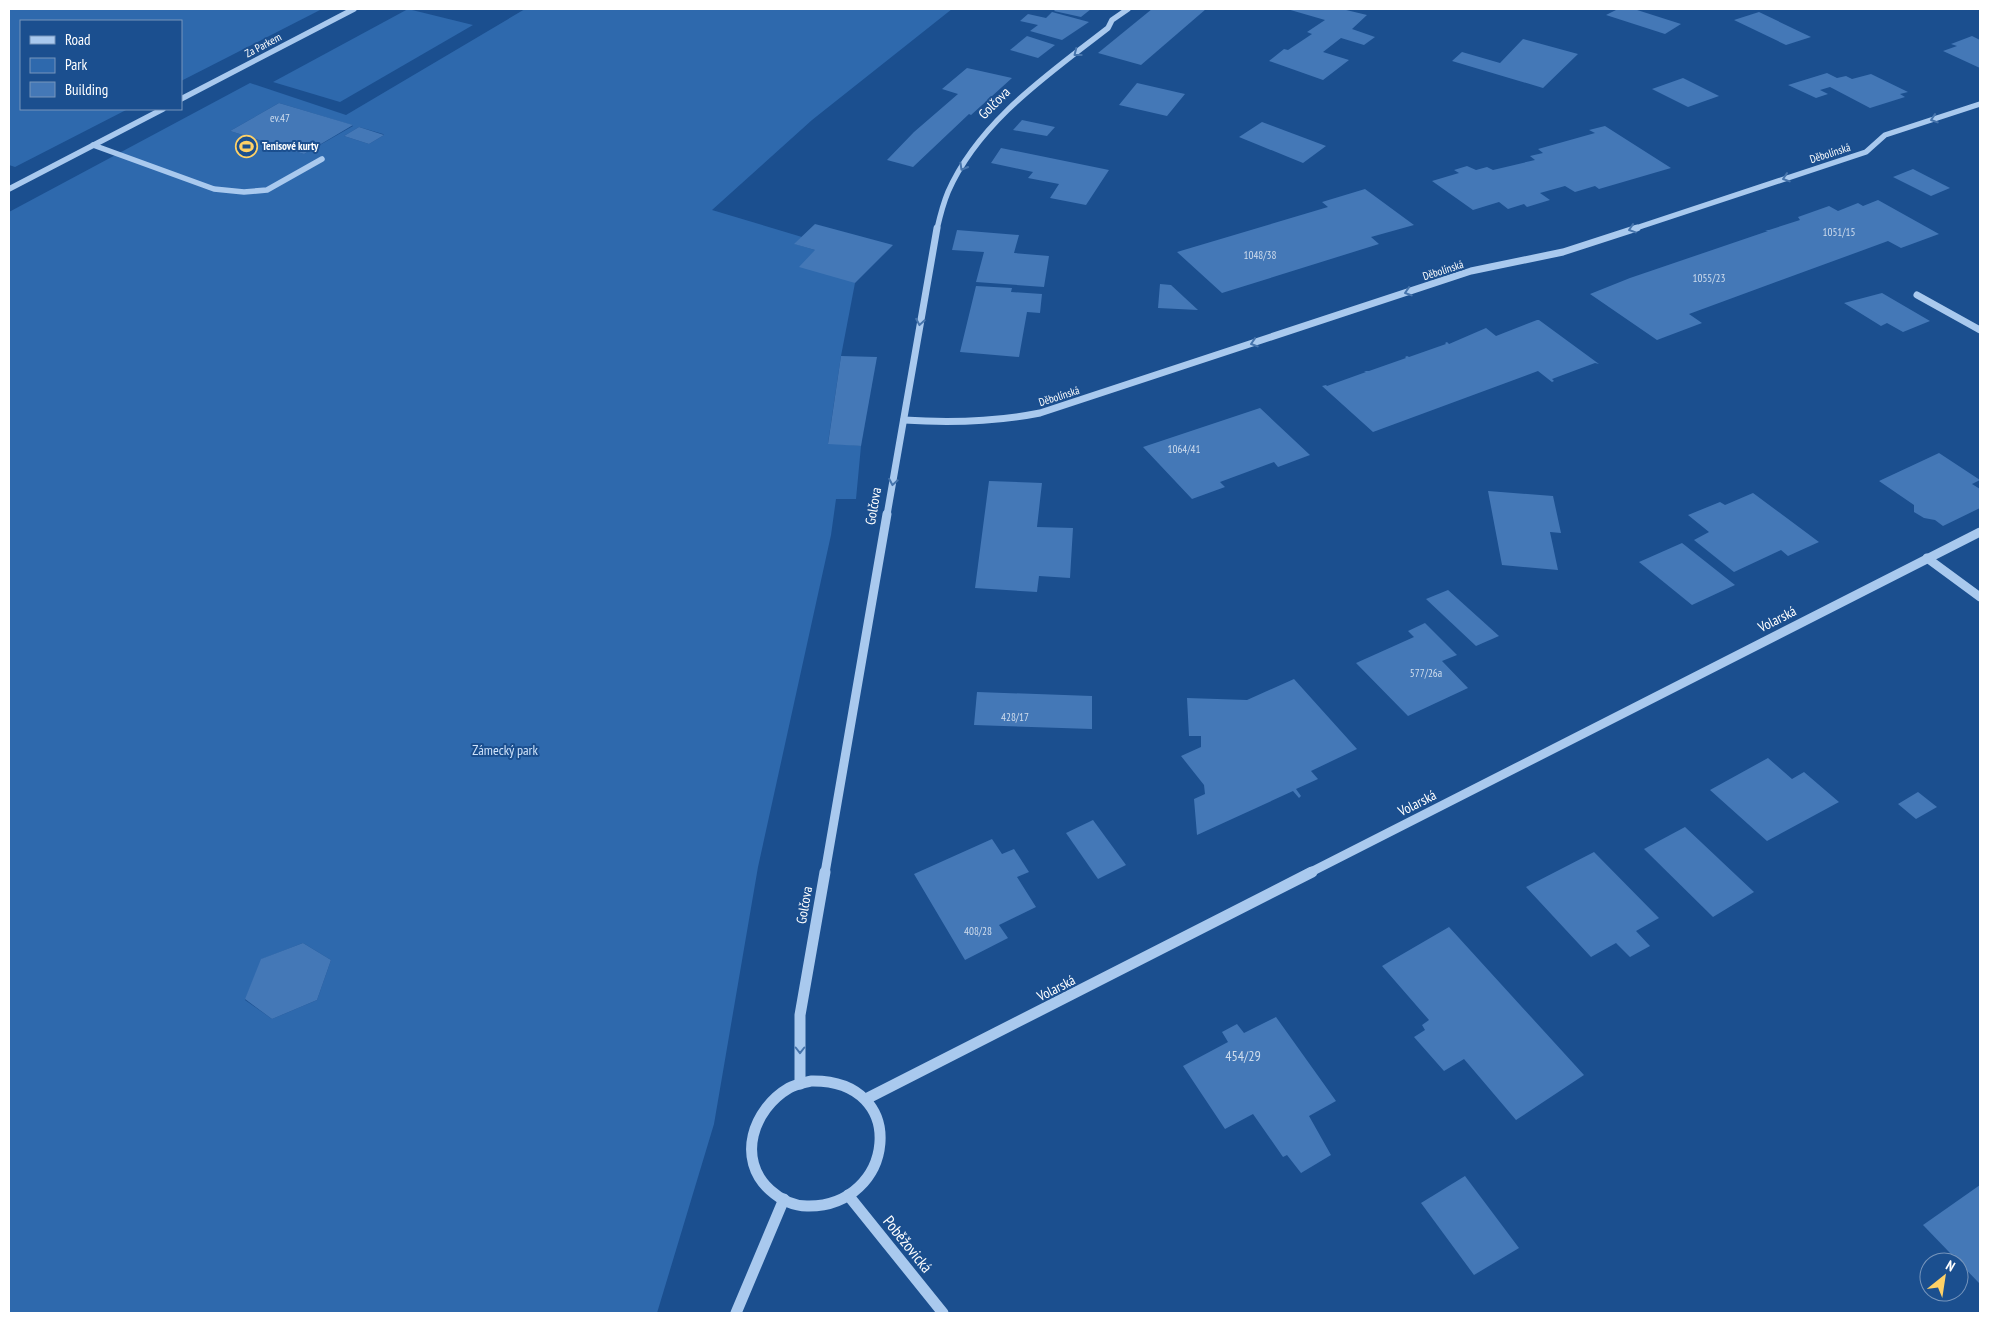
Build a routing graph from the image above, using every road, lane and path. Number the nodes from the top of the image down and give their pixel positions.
1 (354, 9) edge
2 (1128, 9) edge
3 (182, 98) edge
4 (1980, 104) edge
5 (161, 110) edge
6 (93, 145) junction
7 (322, 159) dead end
8 (9, 183) edge
9 (16, 186) junction
10 (9, 189) edge
11 (1917, 295) dead end
12 (1980, 330) edge
13 (904, 420) junction
14 (1980, 532) edge
15 (1926, 558) junction
16 (1980, 596) edge
17 (800, 1084) junction
18 (866, 1099) junction
19 (848, 1195) junction
20 (784, 1199) junction
21 (736, 1313) edge
22 (943, 1313) edge

1 - 3 street, Za Parkem
2 -> 13 street, Golčova
4 -> 13 street, Děbolínská
5 - 6 street
6 - 7 street
6 - 9 street
8 - 9 street
9 - 10 street
11 - 12 street
13 -> 17 street, Golčova
14 - 15 street, Volarská
15 - 16 street
15 - 18 street, Volarská
17 - 18 street
17 - 20 street
18 - 19 street
19 - 20 street
19 - 22 street, Poběžovická
20 - 21 street

